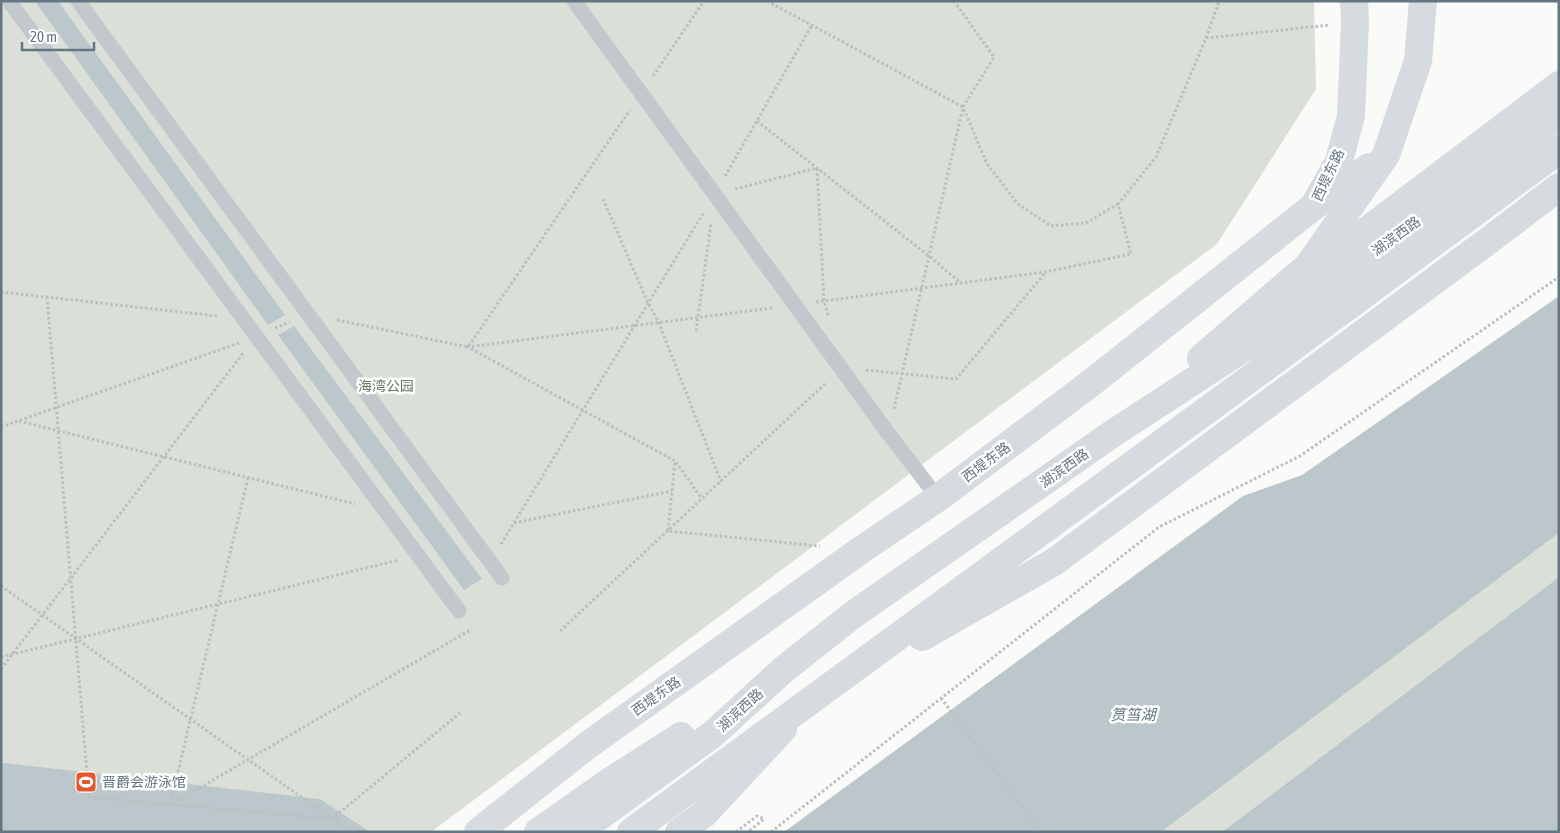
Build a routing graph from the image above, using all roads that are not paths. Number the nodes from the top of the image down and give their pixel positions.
1 (9, 1) edge
2 (78, 1) edge
3 (574, 1) edge
4 (1339, 1) edge
5 (1423, 1) edge
6 (1354, 12) edge
7 (1559, 85) edge
8 (1559, 116) edge
9 (1559, 150) edge
10 (1386, 155) junction
11 (1559, 187) edge
12 (1314, 206) junction
13 (1221, 341) junction
14 (1112, 434) junction
15 (938, 498) junction
16 (502, 578) dead end
17 (459, 611) dead end
18 (783, 670) junction
19 (812, 699) junction
20 (478, 832) edge
21 (538, 832) edge
22 (578, 832) edge
23 (631, 832) edge
24 (680, 832) edge

1 - 17 street
2 - 16 street
3 - 15 street
4 - 6 street
5 - 10 main road
6 - 12 main road, 西堤东路
7 - 13 main road
8 - 14 main road, 湖滨西路
9 - 19 main road, 湖滨西路
10 - 12 main road
10 - 13 main road
11 - 19 main road
12 - 15 main road, 西堤东路
13 - 14 main road
14 - 18 main road, 湖滨西路
15 - 20 main road, 西堤东路
18 - 21 main road
18 - 22 main road, 湖滨西路
19 - 23 main road, 湖滨西路
19 - 24 main road

